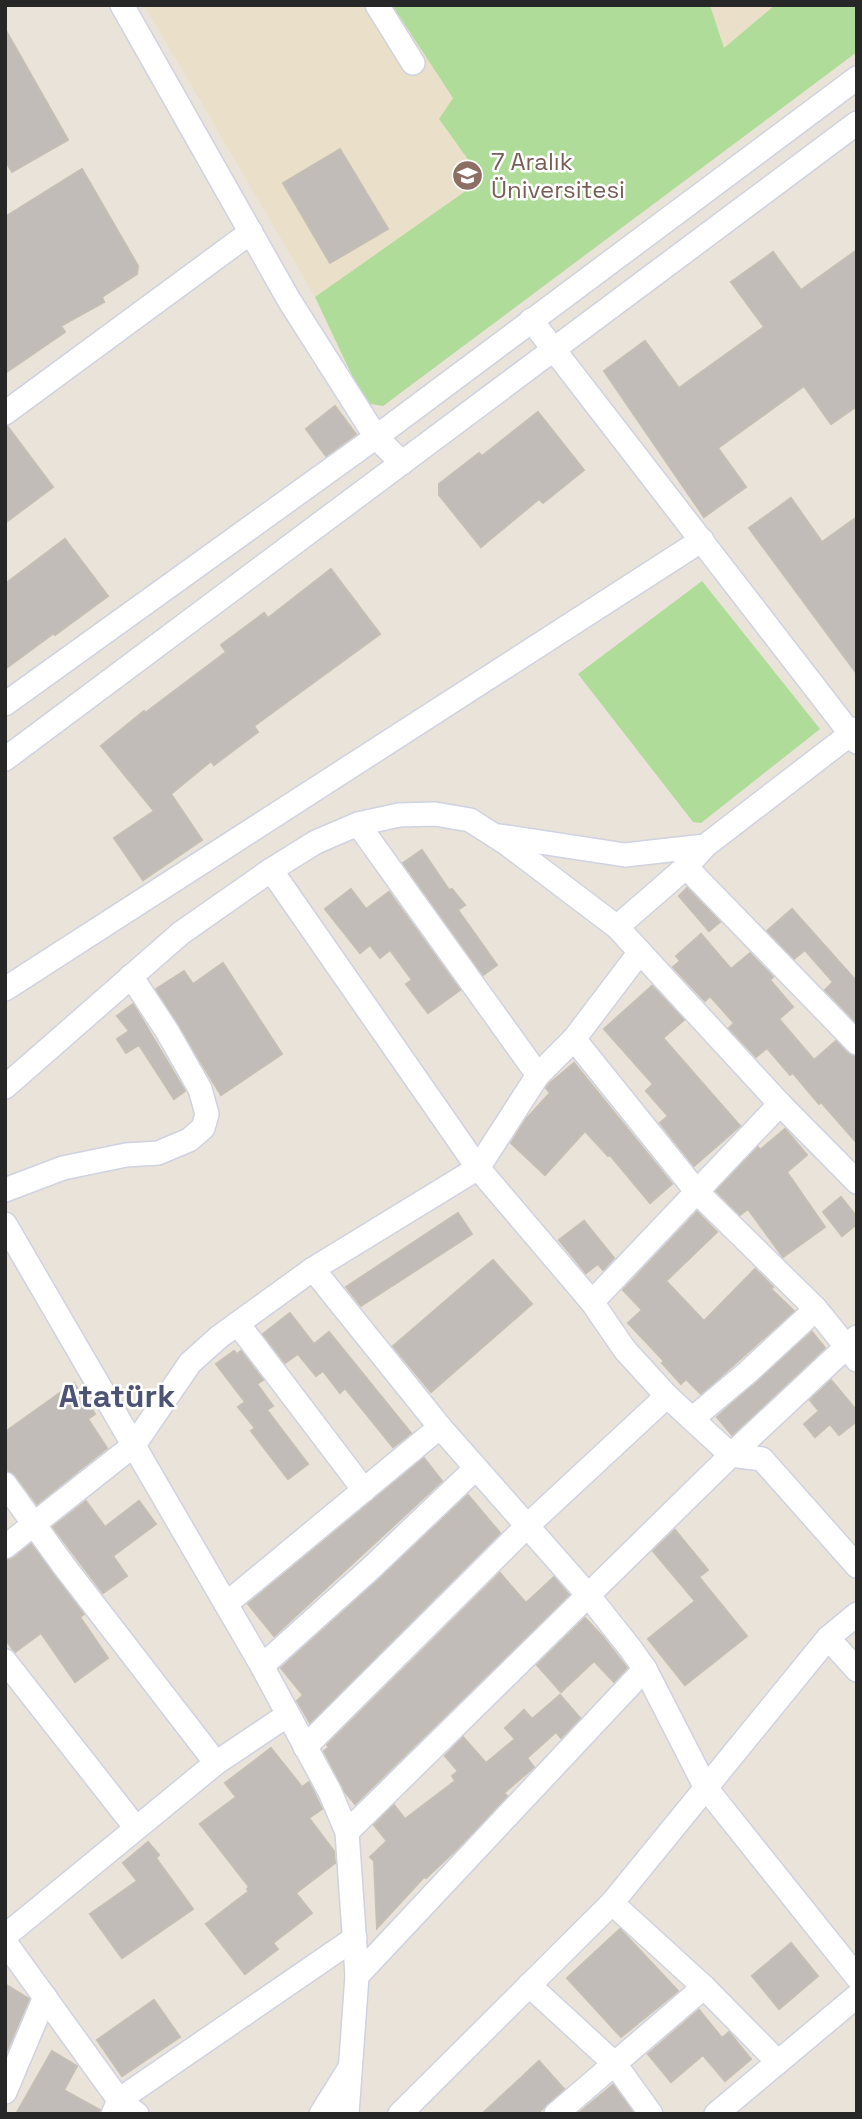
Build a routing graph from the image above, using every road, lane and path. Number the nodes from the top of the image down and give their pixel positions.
1 (122, 5) edge
2 (377, 5) edge
3 (413, 63) dead end
4 (857, 78) edge
5 (857, 123) edge
6 (251, 232) junction
7 (531, 320) junction
8 (555, 348) junction
9 (5, 413) edge
10 (376, 437) junction
11 (402, 463) junction
12 (702, 540) junction
13 (5, 704) edge
14 (855, 735) edge
15 (5, 760) edge
16 (358, 824) junction
17 (494, 835) junction
18 (705, 846) junction
19 (686, 867) junction
20 (271, 870) junction
21 (617, 927) junction
22 (639, 952) junction
23 (131, 976) junction
24 (5, 989) edge
25 (574, 1039) junction
26 (857, 1043) edge
27 (538, 1075) junction
28 (5, 1087) edge
29 (780, 1104) junction
30 (478, 1168) junction
31 (857, 1182) edge
32 (5, 1189) edge
33 (697, 1192) junction
34 (5, 1224) edge
35 (313, 1269) junction
36 (592, 1302) junction
37 (816, 1309) junction
38 (238, 1324) junction
39 (853, 1348) edge
40 (667, 1396) junction
41 (692, 1419) junction
42 (440, 1427) junction
43 (134, 1445) junction
44 (731, 1455) junction
45 (475, 1469) junction
46 (5, 1484) edge
47 (364, 1490) junction
48 (35, 1526) junction
49 (526, 1527) junction
50 (5, 1547) edge
51 (857, 1566) edge
52 (588, 1595) junction
53 (226, 1604) junction
54 (857, 1614) edge
55 (828, 1638) junction
56 (5, 1661) edge
57 (262, 1666) junction
58 (645, 1669) junction
59 (857, 1670) edge
60 (286, 1716) junction
61 (305, 1747) junction
62 (216, 1763) junction
63 (706, 1788) junction
64 (136, 1828) junction
65 (347, 1832) junction
66 (612, 1903) junction
67 (5, 1936) edge
68 (355, 1938) junction
69 (5, 1942) edge
70 (358, 1976) junction
71 (857, 1977) edge
72 (529, 1985) junction
73 (704, 1987) junction
74 (857, 1996) edge
75 (45, 1997) junction
76 (778, 2062) junction
77 (615, 2064) junction
78 (351, 2067) junction
79 (5, 2092) edge
80 (123, 2109) edge
81 (321, 2114) edge
82 (347, 2114) edge
83 (400, 2114) edge
84 (556, 2114) edge
85 (651, 2114) edge
86 (716, 2114) edge

1 - 6 street
2 - 3 street
4 - 7 street
5 - 8 street
6 - 9 street
6 - 10 street
7 - 8 street
7 - 10 street
8 - 11 street
8 - 12 street
10 - 11 street
10 - 13 street
11 - 15 street
12 - 14 street
12 - 24 street
14 - 18 street
16 - 17 street
16 - 20 street
16 - 27 street
17 - 18 street
17 - 21 street
18 - 19 street
19 - 21 street
19 - 26 street
20 - 23 street
20 - 30 street
21 - 22 street
22 - 25 street
22 - 29 street
23 - 28 street
23 - 32 street
25 - 27 street
25 - 33 street
27 - 30 street
29 - 31 street
29 - 33 street
30 - 35 street
30 - 36 street
33 - 36 street
33 - 37 street
34 - 43 street
35 - 38 street
35 - 42 street
36 - 40 street
37 - 39 street
37 - 41 street
38 - 43 street
38 - 47 street
39 - 44 street
40 - 41 street
40 - 49 street
41 - 44 street
42 - 45 street
42 - 47 street
43 - 48 street
43 - 53 street
44 - 51 street
44 - 52 street
45 - 49 street
45 - 57 street
46 - 48 street
47 - 53 street
48 - 50 street
48 - 62 street
49 - 52 street
49 - 61 street
52 - 58 street
52 - 65 street
53 - 57 street
54 - 55 street
55 - 59 street
55 - 63 street
56 - 64 street
57 - 60 street
58 - 63 street
58 - 70 street
60 - 61 street
60 - 62 street
61 - 65 street
62 - 64 street
63 - 66 street
63 - 71 street
64 - 67 street
65 - 68 street
66 - 72 street
66 - 73 street
68 - 70 street
68 - 80 street
69 - 75 street
70 - 78 street
72 - 77 street
72 - 83 street
73 - 76 street
73 - 77 street
74 - 76 street
75 - 79 street
75 - 80 street
76 - 86 street
77 - 84 street
77 - 85 street
78 - 81 street
78 - 82 street

